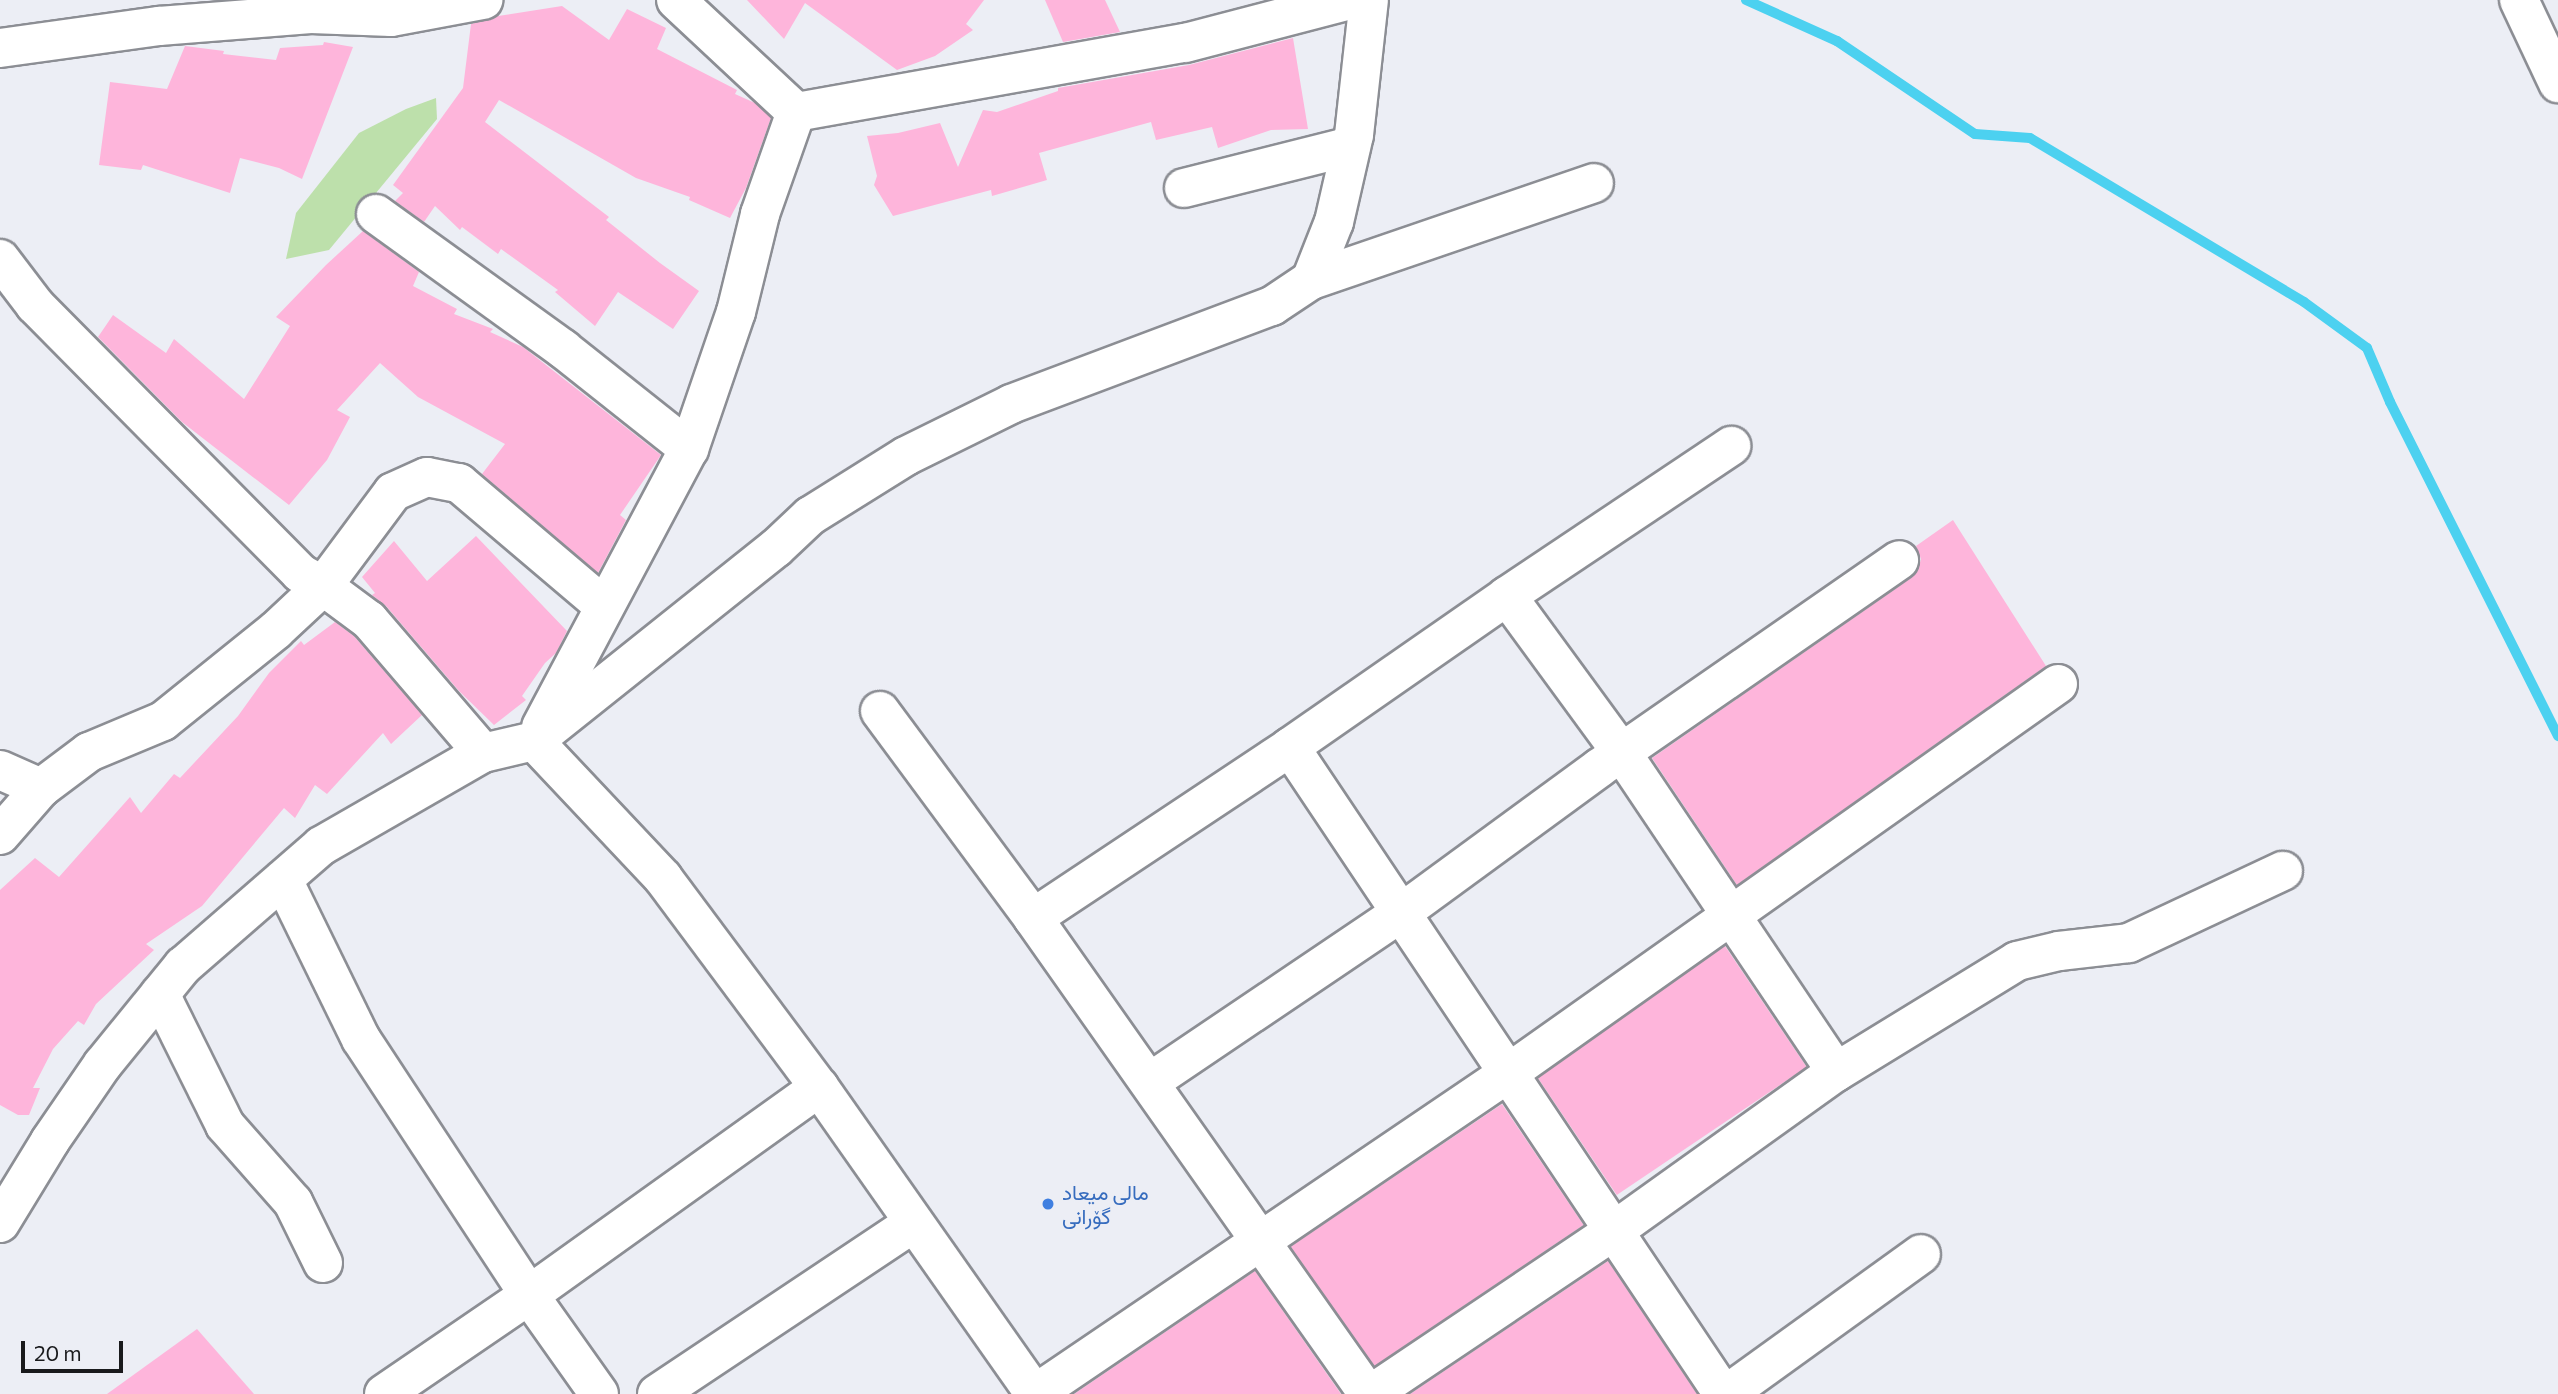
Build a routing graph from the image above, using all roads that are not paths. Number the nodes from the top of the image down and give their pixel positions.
1 (483, 0) edge
2 (676, 0) edge
3 (1350, 0) edge
4 (1369, 0) edge
5 (2519, 0) edge
6 (0, 48) edge
7 (2558, 83) edge
8 (796, 113) junction
9 (1352, 146) junction
10 (1594, 183) dead end
11 (1184, 188) dead end
12 (376, 214) dead end
13 (0, 259) edge
14 (1311, 280) junction
15 (1731, 446) dead end
16 (689, 449) junction
17 (1899, 560) dead end
18 (323, 586) junction
19 (1507, 596) junction
20 (604, 606) junction
21 (2058, 684) dead end
22 (880, 711) dead end
23 (534, 741) junction
24 (1290, 747) junction
25 (484, 753) junction
26 (1622, 753) junction
27 (0, 770) edge
28 (41, 788) junction
29 (0, 835) edge
30 (2283, 872) dead end
31 (283, 880) junction
32 (1401, 913) junction
33 (1730, 916) junction
34 (1033, 918) junction
35 (160, 994) junction
36 (1836, 1072) junction
37 (1507, 1074) junction
38 (1150, 1082) junction
39 (819, 1087) junction
40 (0, 1223) edge
41 (913, 1223) junction
42 (1615, 1230) junction
43 (1261, 1243) junction
44 (1921, 1254) dead end
45 (323, 1263) dead end
46 (529, 1295) junction
47 (384, 1394) edge
48 (599, 1394) edge
49 (657, 1394) edge
50 (1035, 1394) edge
51 (1370, 1394) edge
52 (1725, 1394) edge

1 - 6 street
2 - 8 street
3 - 8 street
4 - 9 street
5 - 7 street
8 - 16 street
9 - 11 street
9 - 14 street
10 - 14 street
12 - 16 street
13 - 18 street
14 - 23 street
15 - 19 street
16 - 20 street
17 - 26 street
18 - 20 street
18 - 25 street
18 - 28 street
19 - 24 street
19 - 26 street
20 - 23 street
21 - 33 street
22 - 34 street
23 - 25 street
23 - 39 street
24 - 32 street
24 - 34 street
25 - 31 street
26 - 32 street
26 - 33 street
27 - 28 street
28 - 29 street
30 - 36 street
31 - 35 street
31 - 46 street
32 - 37 street
32 - 38 street
33 - 36 street
33 - 37 street
34 - 38 street
35 - 40 street
35 - 45 street
36 - 42 street
37 - 42 street
37 - 43 street
38 - 43 street
39 - 41 street
39 - 46 street
41 - 49 street
41 - 50 street
42 - 51 street
42 - 52 street
43 - 50 street
43 - 51 street
44 - 52 street
46 - 47 street
46 - 48 street

